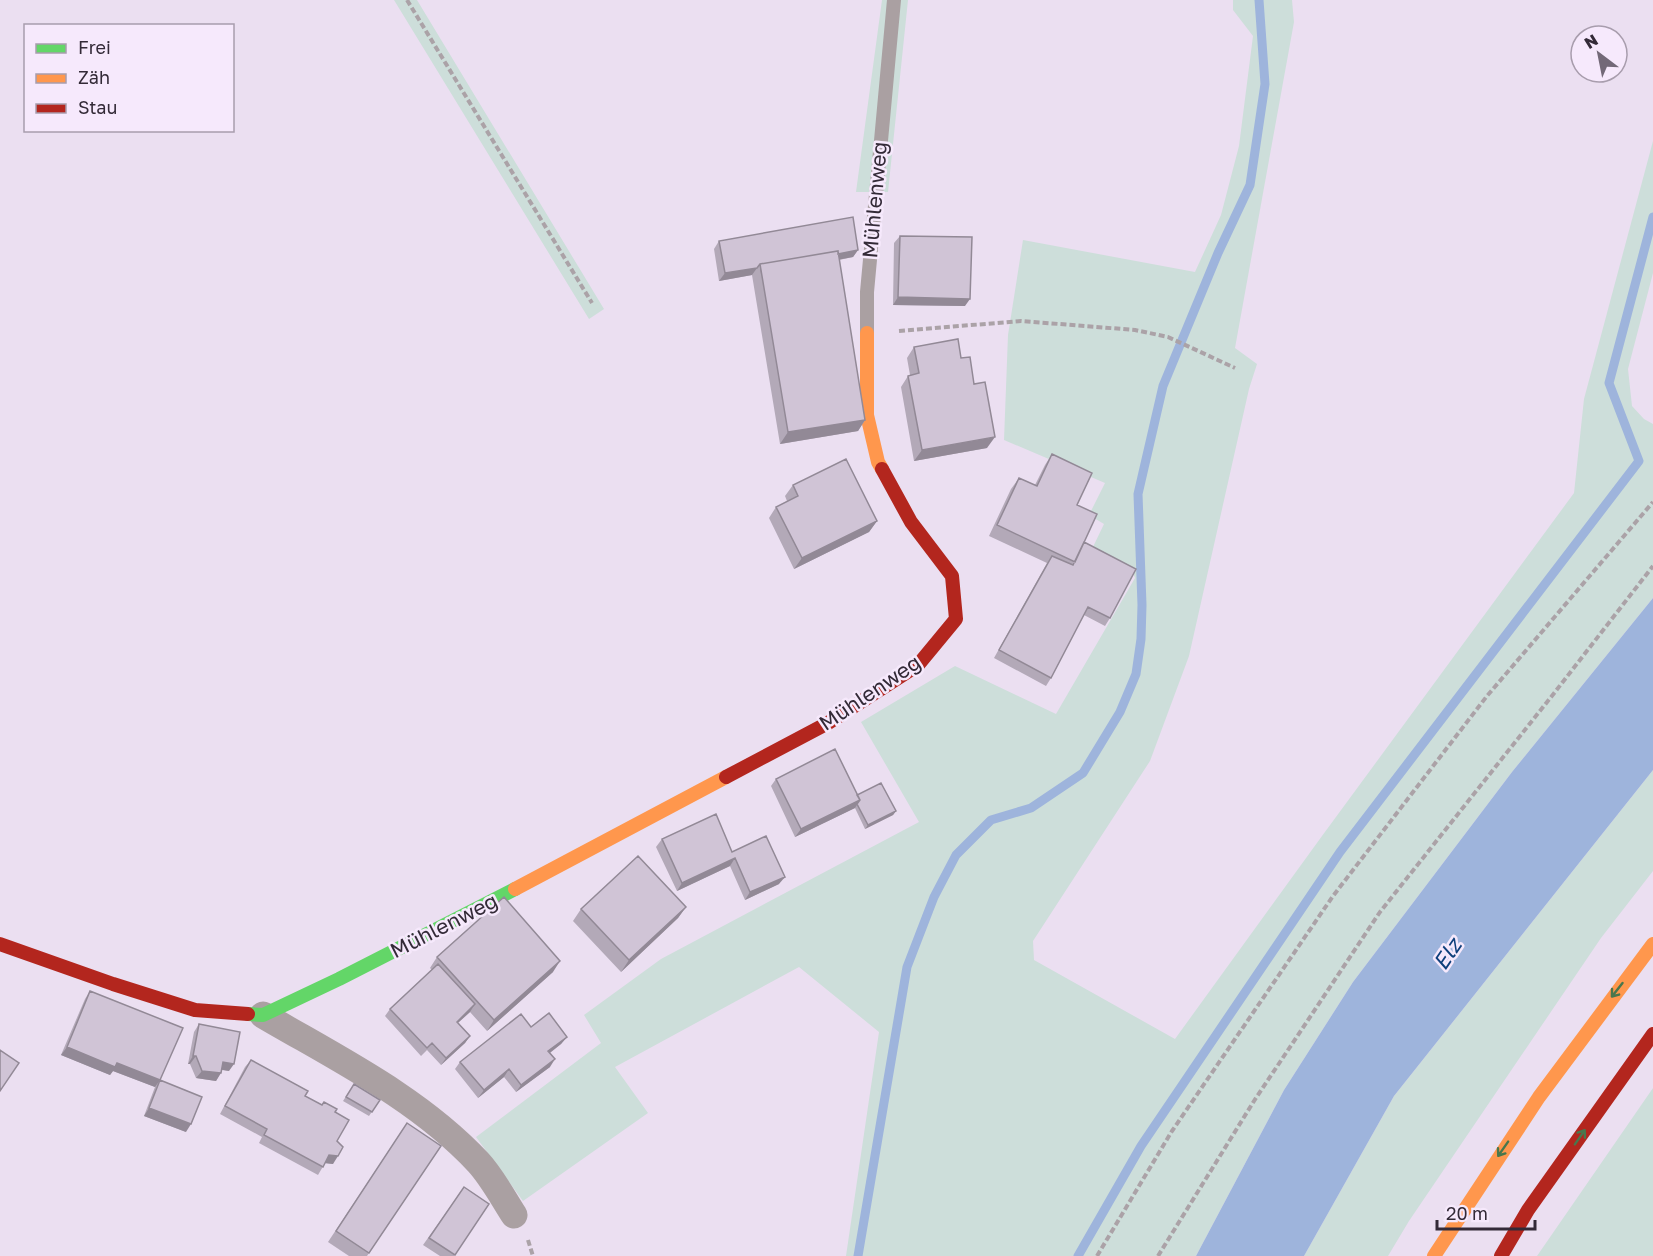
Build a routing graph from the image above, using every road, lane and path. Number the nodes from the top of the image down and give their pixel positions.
1 (407, 0) edge
2 (894, 0) edge
3 (591, 303) dead end
4 (867, 333) junction
5 (1235, 368) dead end
6 (1653, 502) edge
7 (1653, 566) edge
8 (0, 944) edge
9 (1653, 944) edge
10 (263, 1015) junction
11 (1653, 1034) edge
12 (514, 1215) dead end
13 (1097, 1256) edge
14 (1158, 1256) edge
15 (1434, 1256) edge
16 (1501, 1256) edge

1 - 3 path
2 - 4 lane, Mühlenweg
4 - 5 path
4 - 10 main road, Mühlenweg
6 - 13 path
7 - 14 path
8 - 10 main road, Mühlenweg
9 -> 15 main road
10 - 12 street, Mühlenweg
16 -> 11 main road

